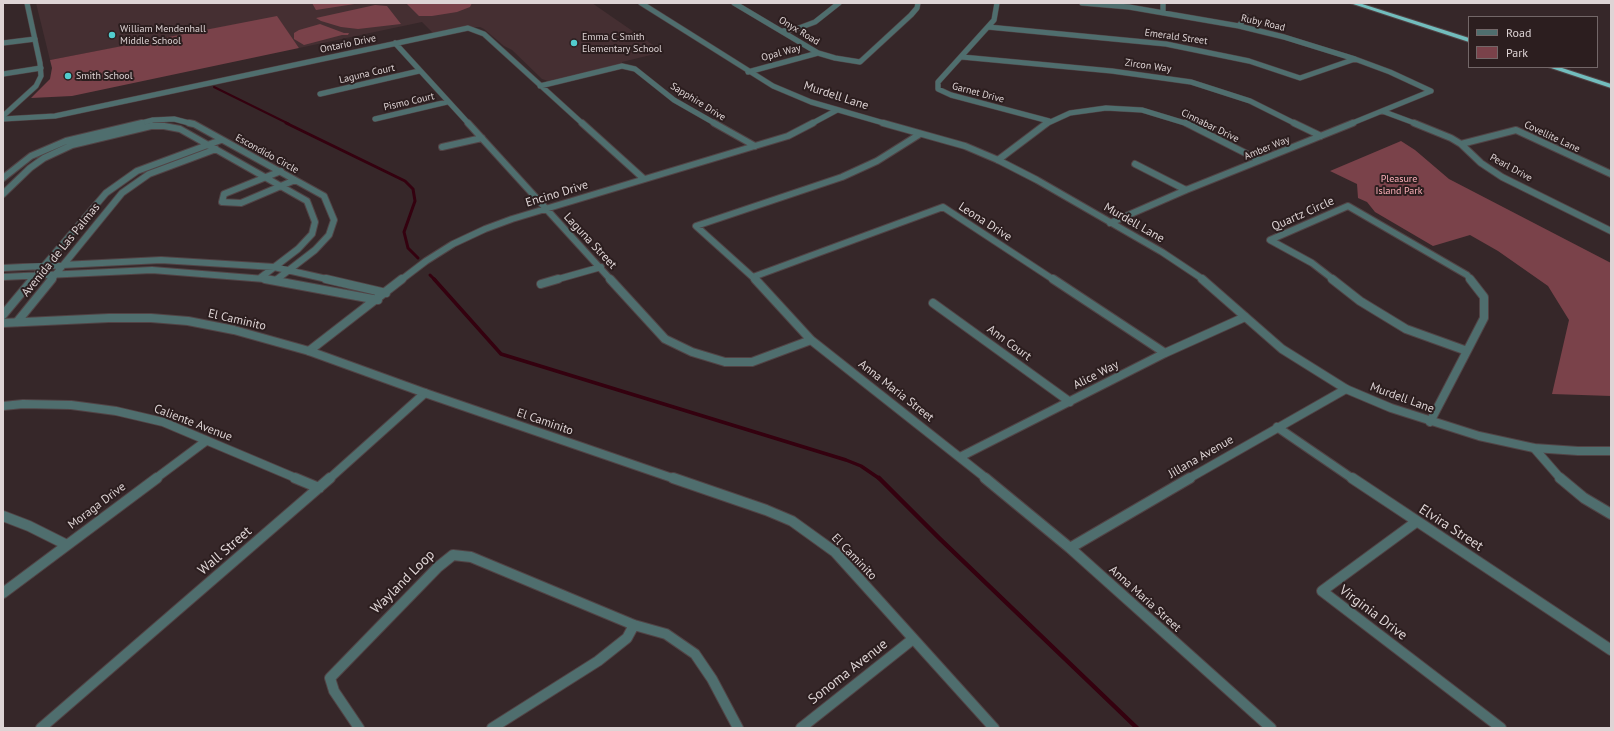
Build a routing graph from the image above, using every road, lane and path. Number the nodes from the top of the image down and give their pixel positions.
1 (27, 3) edge
2 (640, 3) edge
3 (734, 3) edge
4 (839, 3) edge
5 (918, 3) edge
6 (997, 3) edge
7 (1082, 3) edge
8 (1163, 3) edge
9 (1353, 3) edge
10 (1368, 3) edge
11 (1163, 13) junction
12 (1246, 16) dead end
13 (1240, 26) junction
14 (988, 27) junction
15 (783, 31) junction
16 (1468, 35) edge
17 (35, 39) junction
18 (1468, 40) edge
19 (3, 43) edge
20 (395, 44) junction
21 (818, 52) junction
22 (962, 57) junction
23 (1355, 59) junction
24 (41, 68) junction
25 (1555, 68) edge
26 (1575, 68) edge
27 (419, 71) junction
28 (748, 72) junction
29 (3, 74) edge
30 (1611, 79) edge
31 (540, 86) junction
32 (1611, 86) edge
33 (1431, 91) joint
34 (320, 94) dead end
35 (447, 102) junction
36 (837, 110) junction
37 (1382, 111) junction
38 (3, 116) edge
39 (3, 119) edge
40 (375, 119) dead end
41 (1049, 121) junction
42 (110, 132) junction
43 (920, 134) junction
44 (1321, 136) junction
45 (482, 138) junction
46 (221, 140) junction
47 (229, 144) junction
48 (1461, 144) junction
49 (207, 145) junction
50 (755, 146) junction
51 (442, 147) dead end
52 (214, 150) junction
53 (998, 160) junction
54 (1259, 160) junction
55 (1135, 164) dead end
56 (280, 171) junction
57 (1611, 174) edge
58 (266, 177) junction
59 (3, 178) edge
60 (644, 179) junction
61 (295, 180) junction
62 (280, 186) junction
63 (1186, 190) junction
64 (106, 193) junction
65 (122, 193) junction
66 (3, 194) edge
67 (545, 209) junction
68 (1110, 223) junction
69 (1611, 231) edge
70 (65, 264) junction
71 (45, 265) junction
72 (274, 267) junction
73 (601, 267) junction
74 (3, 268) edge
75 (288, 270) junction
76 (56, 274) junction
77 (36, 276) junction
78 (3, 277) edge
79 (752, 277) junction
80 (260, 278) junction
81 (276, 280) junction
82 (541, 284) dead end
83 (386, 292) junction
84 (378, 300) junction
85 (933, 303) dead end
86 (3, 315) edge
87 (1245, 317) junction
88 (17, 322) junction
89 (3, 323) edge
90 (811, 340) junction
91 (310, 351) junction
92 (1467, 351) junction
93 (1165, 353) junction
94 (1346, 389) junction
95 (425, 393) junction
96 (1070, 402) junction
97 (3, 406) edge
98 (1430, 422) junction
99 (1276, 427) junction
100 (206, 441) junction
101 (1534, 448) junction
102 (1611, 451) edge
103 (960, 457) junction
104 (319, 488) junction
105 (1611, 514) edge
106 (3, 516) edge
107 (1416, 522) junction
108 (67, 545) junction
109 (1070, 548) junction
110 (3, 593) edge
111 (634, 625) junction
112 (913, 639) junction
113 (1611, 650) edge
114 (42, 728) edge
115 (359, 728) edge
116 (492, 728) edge
117 (738, 728) edge
118 (801, 728) edge
119 (994, 728) edge
120 (1271, 728) edge
121 (1501, 728) edge

1 - 17 street
2 - 28 street, Murdell Lane
3 - 15 street, Onyx Road
4 - 15 street
5 - 21 street, Onyx Road
6 - 14 street, Garnet Drive
7 - 11 street, Ruby Road
8 - 11 street
9 - 18 highway
10 - 16 highway
11 - 13 street, Ruby Road
12 - 13 street
13 - 23 street, Ruby Road
14 - 22 street, Garnet Drive
14 - 23 street, Emerald Street
15 - 21 street, Onyx Road
17 - 19 street
17 - 24 street
20 - 27 street, Laguna Street
20 - 31 street, Ontario Drive
20 - 39 street, Ontario Drive
21 - 28 street, Opal Way
22 - 41 street, Garnet Drive
22 - 44 street, Zircon Way
23 - 33 street, Ruby Road
24 - 29 street
24 - 38 street
25 - 32 highway
26 - 30 highway
27 - 34 street, Laguna Court
27 - 35 street, Laguna Street
28 - 36 street, Murdell Lane
31 - 50 street, Sapphire Drive
31 - 60 street, Ontario Drive
33 - 37 street, Amber Way
35 - 40 street, Pismo Court
35 - 45 street, Laguna Street
36 - 43 street, Murdell Lane
36 - 50 street, Encino Drive
37 - 44 street, Amber Way
37 - 48 street, Pearl Drive
41 - 53 street, Cinnabar Drive
41 - 54 street, Cinnabar Drive
42 - 46 street, Escondido Circle
42 - 49 street, Escondido Circle
42 - 59 street, Escondido Circle
42 - 66 street, Escondido Circle
43 - 53 street, Murdell Lane
43 - 79 street, Anna Maria Street
44 - 54 street, Amber Way
45 - 51 street
45 - 67 street, Laguna Street
46 - 47 street, Escondido Circle
46 - 49 street, Avenida de Las Palmas
47 - 52 street, Avenida de Las Palmas
47 - 56 street, Escondido Circle
48 - 57 street, Covellite Lane
48 - 69 street, Pearl Drive
49 - 52 street, Escondido Circle
49 - 64 street, Avenida de Las Palmas
50 - 60 street, Encino Drive
52 - 58 street, Escondido Circle
52 - 65 street, Avenida de Las Palmas
53 - 68 street, Murdell Lane
54 - 63 street, Amber Way
55 - 63 street
56 - 58 street
56 - 61 street, Escondido Circle
58 - 62 street, Escondido Circle
58 - 62 street
60 - 67 street, Encino Drive
61 - 62 street
61 - 75 street, Escondido Circle
62 - 72 street, Escondido Circle
63 - 68 street, Amber Way
64 - 65 street, Avenida de Las Palmas
64 - 71 street, Avenida de Las Palmas
65 - 70 street, Avenida de Las Palmas
67 - 73 street, Laguna Street
67 - 83 street, Encino Drive
68 - 87 street, Murdell Lane
70 - 71 street
70 - 72 street
70 - 76 street, Avenida de Las Palmas
71 - 74 street
71 - 77 street, Avenida de Las Palmas
72 - 75 street
72 - 80 street, Escondido Circle
73 - 82 street
73 - 90 street, Laguna Street
75 - 81 street, Escondido Circle
75 - 83 street
76 - 77 street
76 - 80 street
76 - 88 street, Avenida de Las Palmas
77 - 78 street
77 - 86 street, Avenida de Las Palmas
79 - 90 street, Anna Maria Street
79 - 93 street, Leona Drive
80 - 81 street
81 - 84 street
83 - 84 street, Encino Drive
84 - 91 street, Encino Drive
85 - 96 street, Ann Court
87 - 93 street, Alice Way
87 - 94 street, Murdell Lane
88 - 89 street, El Caminito
88 - 91 street, El Caminito
90 - 103 street, Anna Maria Street
91 - 95 street, El Caminito
92 - 92 street, Quartz Circle
92 - 98 street, Quartz Circle
93 - 96 street, Alice Way
94 - 98 street, Murdell Lane
94 - 99 street, Jillana Avenue
95 - 104 street, Wall Street
95 - 112 street, El Caminito
96 - 103 street, Alice Way
97 - 100 street, Caliente Avenue
98 - 101 street, Murdell Lane
99 - 107 street, Elvira Street
99 - 109 street, Jillana Avenue
100 - 104 street, Caliente Avenue
100 - 108 street, Moraga Drive
101 - 102 street, Murdell Lane
101 - 105 street
103 - 109 street, Anna Maria Street
104 - 114 street, Wall Street
106 - 108 street
107 - 113 street, Elvira Street
107 - 121 street, Virginia Drive
108 - 110 street, Moraga Drive
109 - 120 street, Anna Maria Street
111 - 115 street, Wayland Loop
111 - 116 street
111 - 117 street, Wayland Loop
112 - 118 street, Sonoma Avenue
112 - 119 street, El Caminito

